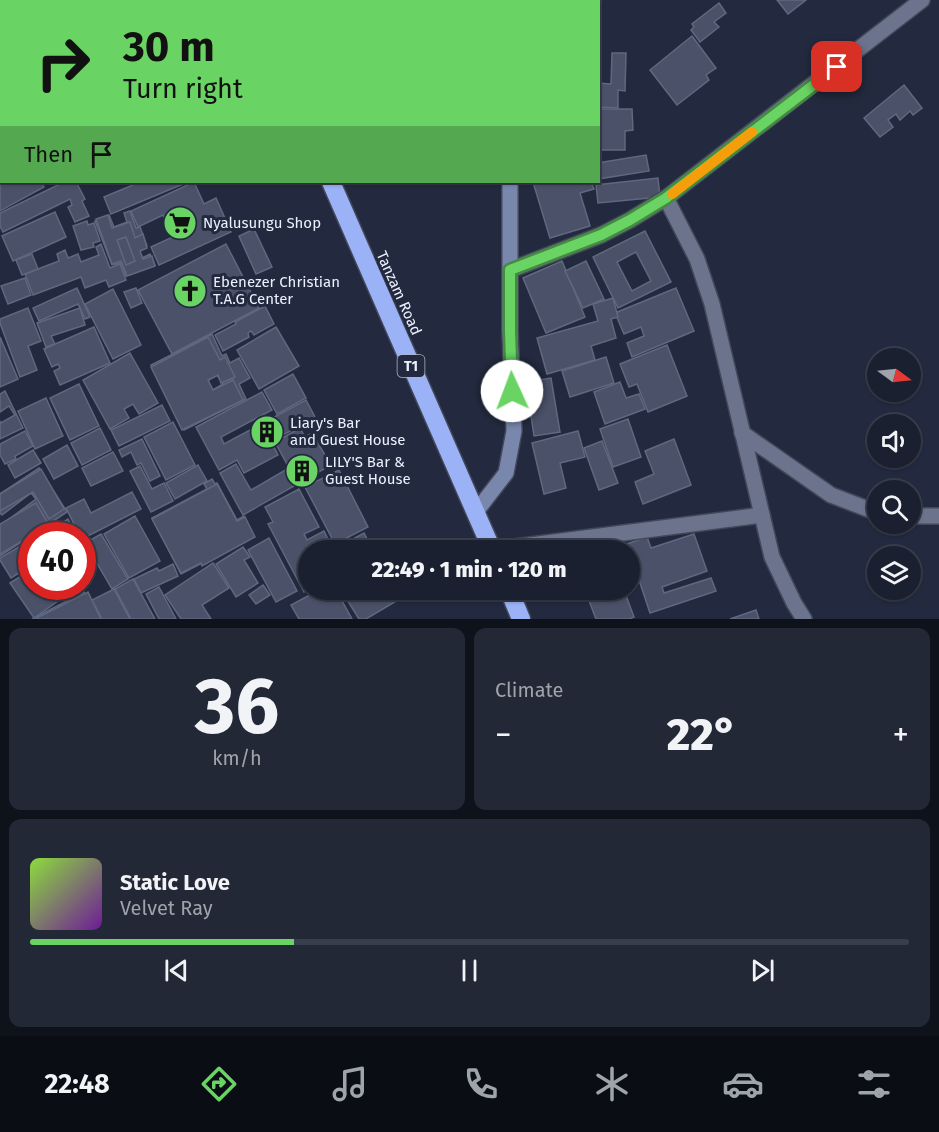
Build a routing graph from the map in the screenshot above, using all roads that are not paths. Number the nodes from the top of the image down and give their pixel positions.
1 (922, 0) edge
2 (331, 183) edge
3 (510, 183) edge
4 (666, 198) junction
5 (510, 270) junction
6 (742, 433) junction
7 (867, 509) edge
8 (475, 513) junction
9 (762, 515) junction
10 (939, 516) edge
11 (921, 517) edge
12 (487, 540) edge
13 (569, 540) edge
14 (512, 600) edge
15 (521, 619) edge
16 (804, 619) edge

1 - 4 street
2 - 8 highway, Tanzam Road / T1
3 - 5 street
4 - 5 street
4 - 6 street
5 - 8 street
6 - 7 street
6 - 9 street
8 - 12 highway, Tanzam Road / T1
9 - 13 street
9 - 16 street
10 - 11 street
14 - 15 highway

